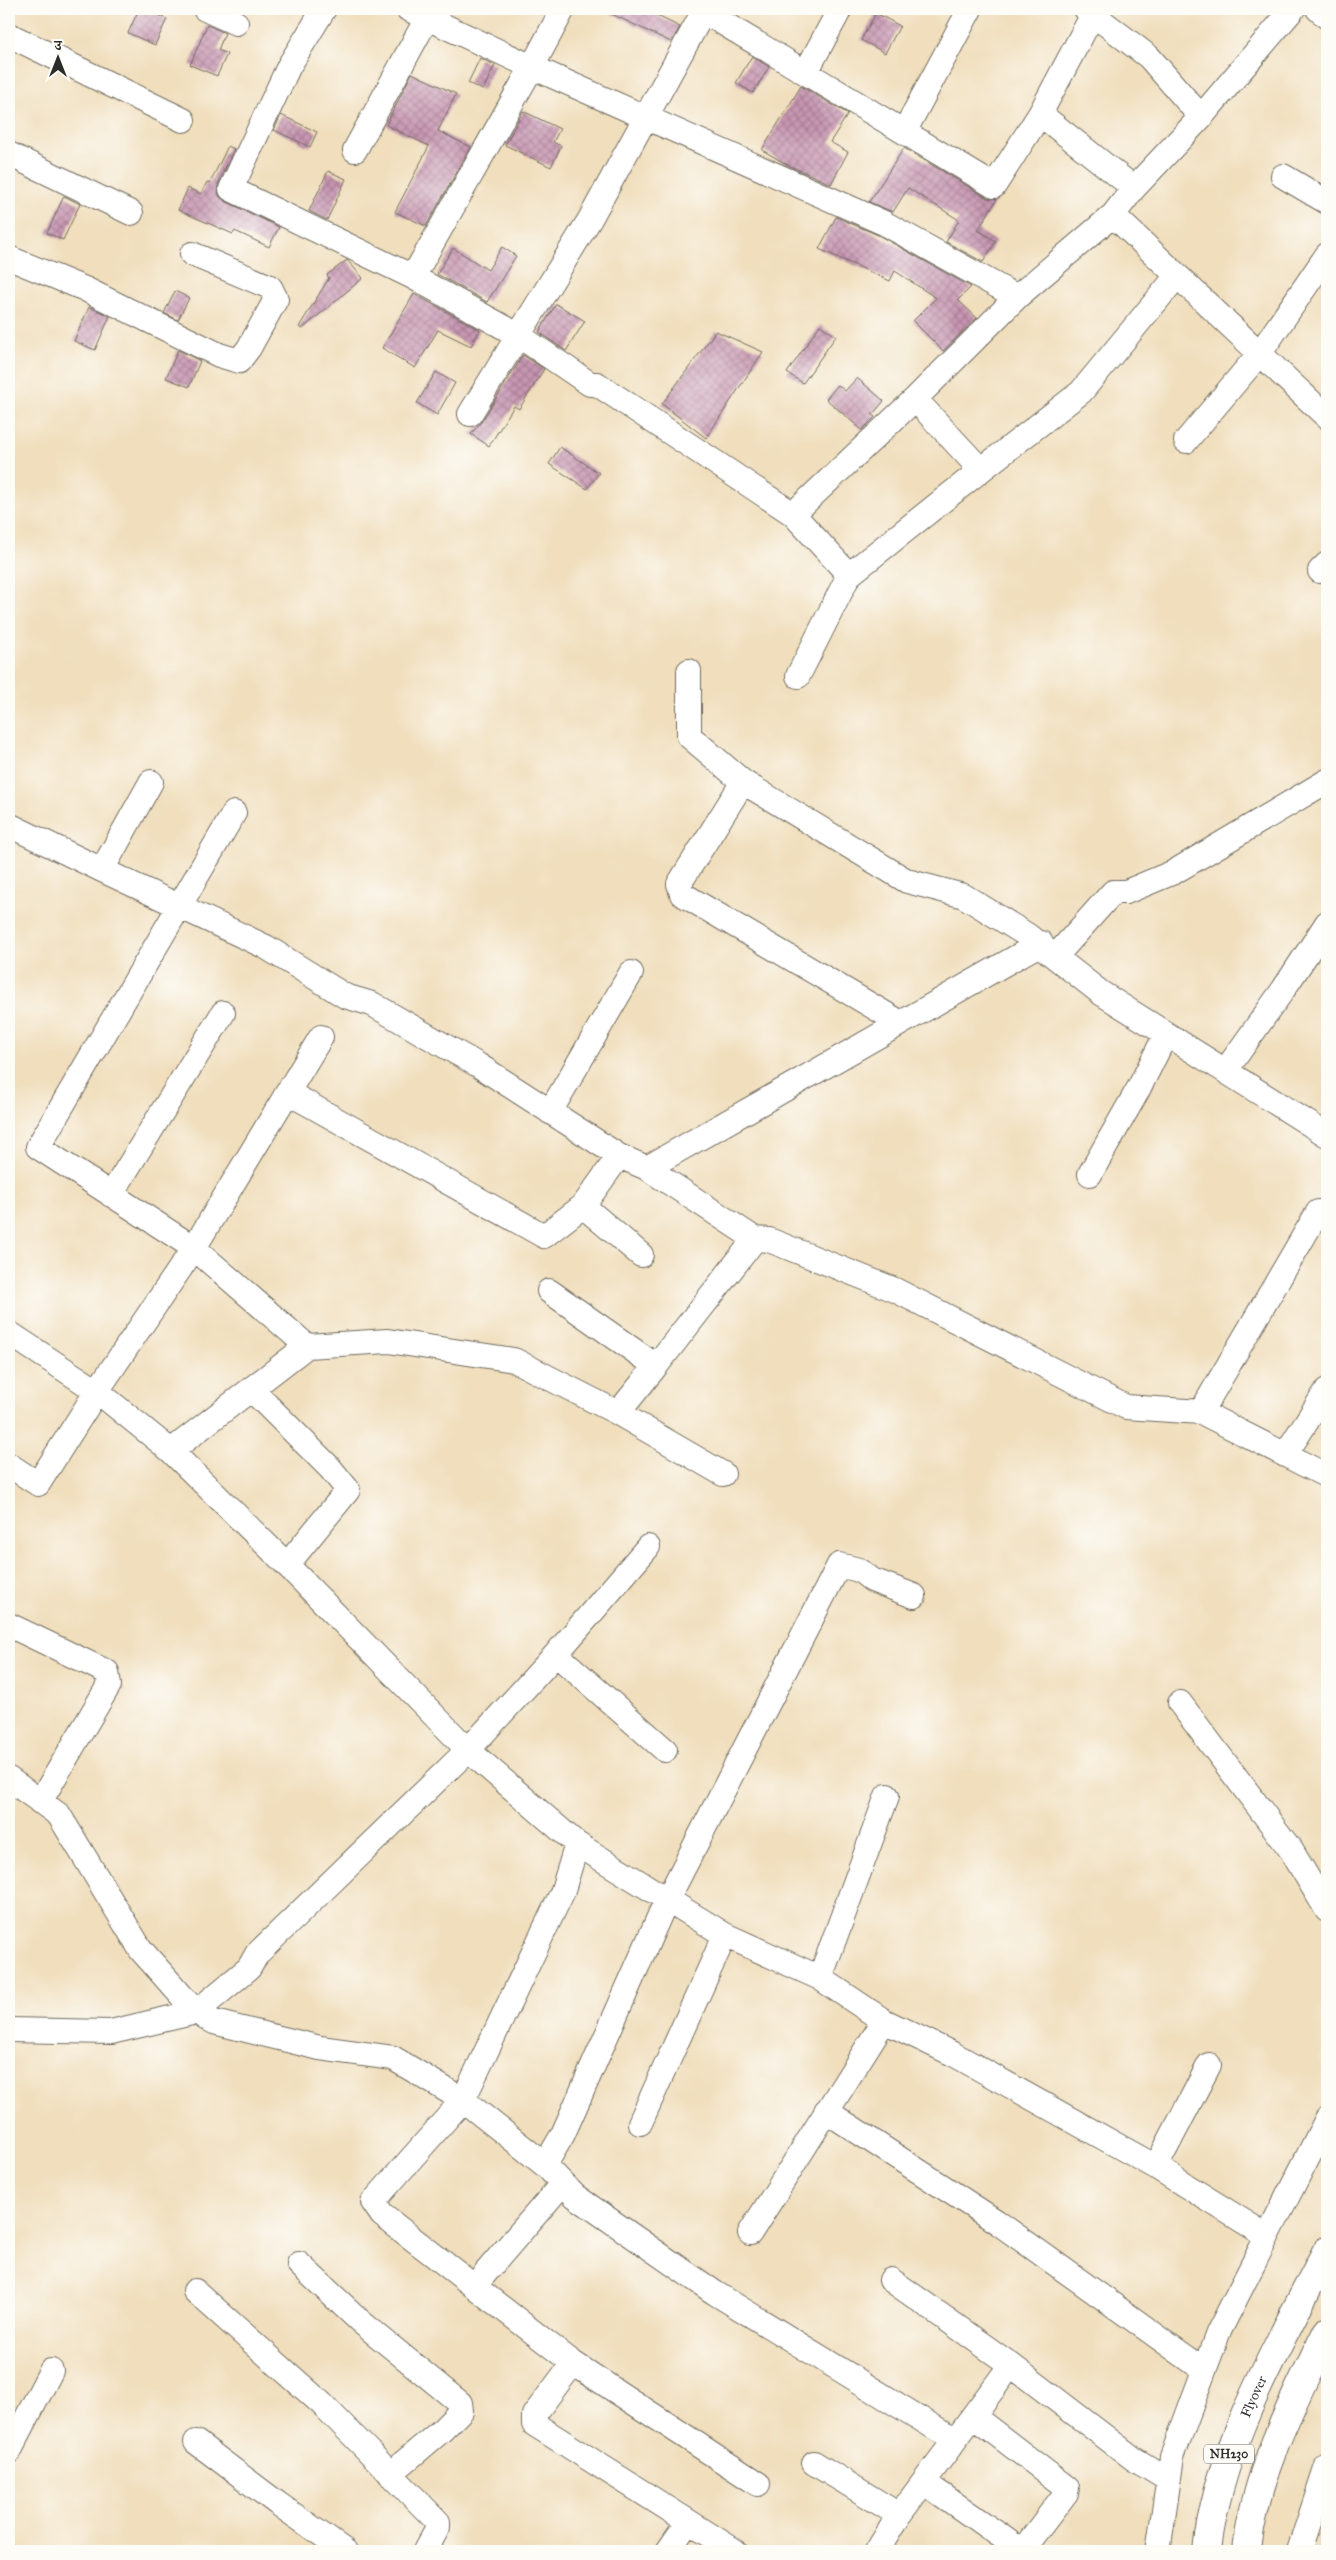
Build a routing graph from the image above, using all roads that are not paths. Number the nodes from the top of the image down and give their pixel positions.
1 (205, 9) edge
2 (324, 9) edge
3 (563, 9) edge
4 (840, 9) edge
5 (970, 9) edge
6 (1293, 9) edge
7 (1318, 9) edge
8 (704, 10) edge
9 (1092, 10) edge
10 (422, 12) edge
11 (1327, 17) edge
12 (236, 23) dead end
13 (9, 35) edge
14 (532, 68) junction
15 (806, 72) junction
16 (1040, 114) junction
17 (647, 117) junction
18 (1201, 117) junction
19 (183, 120) dead end
20 (904, 132) junction
21 (355, 150) dead end
22 (9, 154) edge
23 (1283, 176) dead end
24 (1134, 188) junction
25 (1327, 202) edge
26 (131, 213) dead end
27 (1113, 215) junction
28 (192, 254) dead end
29 (1327, 255) edge
30 (9, 258) edge
31 (1178, 276) junction
32 (413, 277) junction
33 (1017, 297) junction
34 (518, 335) junction
35 (1260, 354) junction
36 (915, 399) junction
37 (470, 414) dead end
38 (1327, 417) edge
39 (1186, 441) dead end
40 (982, 470) junction
41 (793, 514) junction
42 (849, 575) junction
43 (689, 671) dead end
44 (798, 676) dead end
45 (1327, 781) edge
46 (151, 782) dead end
47 (743, 782) junction
48 (234, 813) dead end
49 (9, 824) edge
50 (102, 870) junction
51 (179, 907) junction
52 (1327, 923) edge
53 (1045, 948) junction
54 (631, 973) dead end
55 (223, 1013) dead end
56 (900, 1023) junction
57 (1166, 1034) junction
58 (321, 1037) dead end
59 (1226, 1070) junction
60 (287, 1092) junction
61 (550, 1112) junction
62 (1327, 1135) edge
63 (619, 1156) junction
64 (647, 1168) junction
65 (1090, 1174) dead end
66 (111, 1195) junction
67 (583, 1206) junction
68 (1318, 1212) dead end
69 (755, 1239) junction
70 (194, 1248) junction
71 (642, 1255) dead end
72 (549, 1292) dead end
73 (9, 1333) edge
74 (307, 1346) junction
75 (656, 1366) junction
76 (252, 1390) junction
77 (1327, 1390) edge
78 (97, 1391) junction
79 (1201, 1412) junction
80 (618, 1413) junction
81 (171, 1451) junction
82 (1285, 1455) junction
83 (9, 1465) edge
84 (723, 1474) dead end
85 (1327, 1476) edge
86 (648, 1547) dead end
87 (287, 1565) junction
88 (914, 1596) dead end
89 (9, 1625) edge
90 (556, 1654) junction
91 (1180, 1703) dead end
92 (468, 1750) junction
93 (665, 1750) dead end
94 (9, 1779) edge
95 (887, 1796) dead end
96 (40, 1802) junction
97 (577, 1844) junction
98 (668, 1900) junction
99 (1327, 1910) edge
100 (725, 1935) junction
101 (820, 1978) junction
102 (196, 2012) junction
103 (884, 2021) junction
104 (9, 2030) edge
105 (1209, 2065) dead end
106 (463, 2100) junction
107 (826, 2111) junction
108 (1327, 2119) edge
109 (640, 2123) dead end
110 (545, 2165) junction
111 (1156, 2167) junction
112 (562, 2184) junction
113 (750, 2233) dead end
114 (1267, 2236) junction
115 (1327, 2250) edge
116 (299, 2264) dead end
117 (891, 2280) dead end
118 (475, 2285) junction
119 (195, 2291) dead end
120 (1327, 2332) edge
121 (573, 2363) junction
122 (1011, 2365) junction
123 (1204, 2370) junction
124 (51, 2371) dead end
125 (973, 2416) junction
126 (955, 2440) junction
127 (196, 2442) dead end
128 (9, 2452) edge
129 (814, 2463) dead end
130 (1327, 2466) edge
131 (390, 2474) junction
132 (1167, 2479) junction
133 (925, 2483) junction
134 (758, 2484) dead end
135 (899, 2516) junction
136 (688, 2522) junction
137 (345, 2551) edge
138 (425, 2551) edge
139 (668, 2551) edge
140 (735, 2551) edge
141 (877, 2551) edge
142 (1022, 2551) edge
143 (1158, 2551) edge
144 (1207, 2551) edge
145 (1247, 2551) edge
146 (1299, 2551) edge

1 - 12 street
2 - 32 street
3 - 14 street
4 - 15 street
5 - 20 street
6 - 18 street
7 - 11 street
8 - 15 street
8 - 17 street
9 - 16 street
9 - 18 street
10 - 14 street
10 - 21 street
13 - 19 street
14 - 17 street
14 - 32 street
15 - 20 street
16 - 20 street
16 - 24 street
17 - 33 street
17 - 34 street
18 - 24 street
22 - 26 street
23 - 25 street
24 - 27 street
27 - 31 street
27 - 33 street
28 - 30 street
29 - 35 street
31 - 35 street
31 - 40 street
32 - 34 street
33 - 36 street
34 - 37 street
34 - 41 street
35 - 38 street
35 - 39 street
36 - 40 street
36 - 41 street
40 - 42 street
41 - 42 street
42 - 44 street
43 - 47 street
45 - 53 street
46 - 50 street
47 - 53 street
47 - 56 street
48 - 51 street
49 - 50 street
50 - 51 street
51 - 61 street
51 - 66 street
52 - 59 street
53 - 56 street
53 - 57 street
54 - 61 street
55 - 66 street
56 - 64 street
57 - 59 street
57 - 65 street
58 - 60 street
59 - 62 street
60 - 67 street
60 - 70 street
61 - 63 street
63 - 64 street
63 - 67 street
64 - 69 street
66 - 70 street
67 - 71 street
68 - 79 street
69 - 75 street
69 - 79 street
70 - 74 street
70 - 78 street
72 - 75 street
73 - 78 street
74 - 76 street
74 - 80 street
75 - 80 street
76 - 81 street
76 - 87 street
77 - 82 street
78 - 81 street
78 - 83 street
79 - 82 street
80 - 84 street
81 - 87 street
82 - 85 street
86 - 90 street
87 - 92 street
88 - 98 street
89 - 96 street
90 - 92 street
90 - 93 street
91 - 99 street
92 - 97 street
92 - 102 street
94 - 96 street
95 - 101 street
96 - 102 street
97 - 98 street
97 - 106 street
98 - 100 street
98 - 110 street
100 - 101 street
100 - 109 street
101 - 103 street
102 - 104 street
102 - 106 street
103 - 107 street
103 - 111 street
105 - 111 street
106 - 110 street
106 - 118 street
107 - 113 street
107 - 123 street
108 - 114 street
110 - 112 street
111 - 114 street
112 - 118 street
112 - 126 street
114 - 123 street
115 - 144 highway, Flyover / NH230
116 - 131 street
117 - 122 street
118 - 121 street
119 - 131 street
120 - 145 highway, NH230
121 - 134 street
121 - 136 street
122 - 125 street
122 - 132 street
123 - 132 street
124 - 128 street
125 - 126 street
125 - 142 street
126 - 133 street
127 - 137 street
129 - 135 street
130 - 146 street
131 - 138 street
132 - 143 street
133 - 135 street
133 - 142 street
135 - 141 street
136 - 139 street
136 - 140 street

